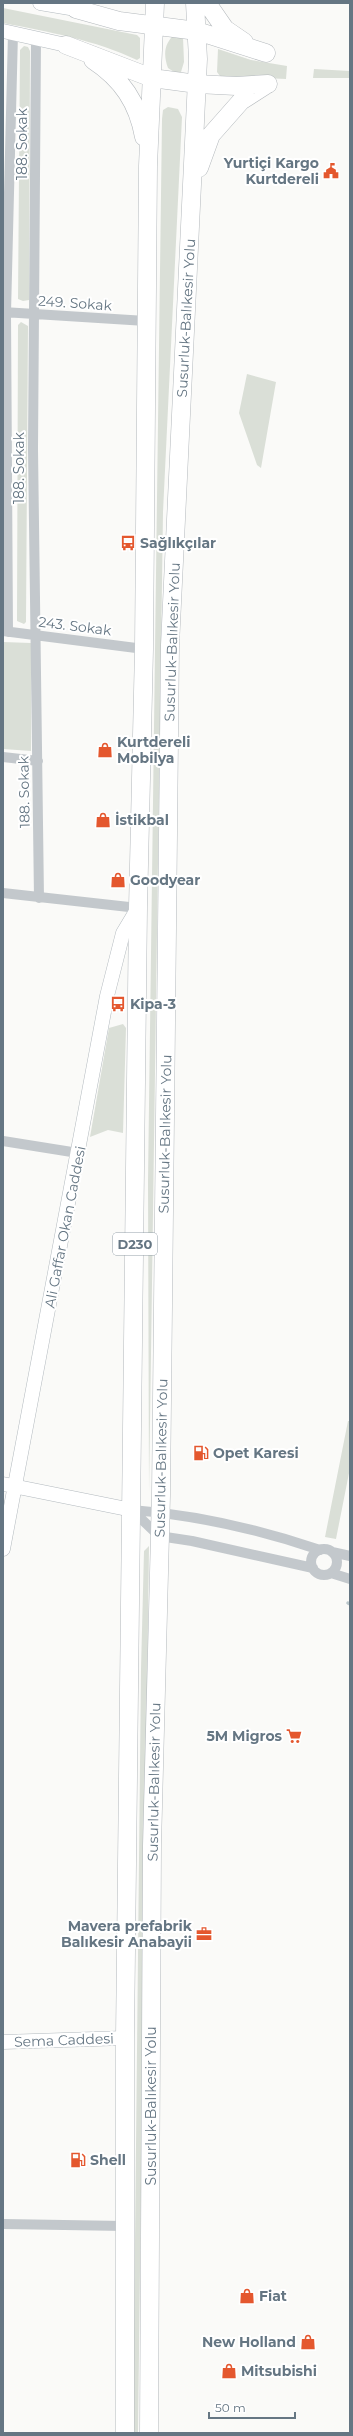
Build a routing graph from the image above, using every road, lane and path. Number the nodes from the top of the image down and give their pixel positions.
1 (40, 3) edge
2 (104, 3) edge
3 (155, 3) edge
4 (195, 3) edge
5 (208, 3) edge
6 (76, 9) junction
7 (155, 24) junction
8 (197, 31) junction
9 (8, 32) edge
10 (36, 39) junction
11 (66, 45) junction
12 (152, 78) junction
13 (197, 84) junction
14 (6, 161) edge
15 (148, 166) junction
16 (192, 188) junction
17 (4, 313) edge
18 (35, 314) junction
19 (146, 321) junction
20 (5, 390) edge
21 (5, 511) edge
22 (6, 632) edge
23 (34, 635) junction
24 (144, 649) junction
25 (3, 757) edge
26 (38, 761) junction
27 (3, 893) edge
28 (39, 898) junction
29 (138, 908) junction
30 (3, 1140) edge
31 (78, 1153) junction
32 (9, 1486) edge
33 (132, 1510) junction
34 (160, 1512) junction
35 (159, 1536) junction
36 (3, 1550) edge
37 (320, 1550) junction
38 (332, 1552) junction
39 (350, 1556) edge
40 (313, 1568) junction
41 (331, 1573) junction
42 (350, 1579) edge
43 (124, 2038) junction
44 (3, 2042) edge
45 (3, 2224) edge
46 (125, 2226) junction
47 (125, 2433) edge
48 (148, 2433) edge

1 - 6 main road
2 - 6 highway
3 - 7 highway, Susurluk-Balıkesir Yolu / D230
4 - 8 highway, Susurluk-Balıkesir Yolu / D230
5 - 8 highway
6 - 7 highway
7 - 8 highway
7 - 12 highway, Susurluk-Balıkesir Yolu / D230
8 - 13 highway, Susurluk-Balıkesir Yolu / D230
9 - 10 main road
9 - 14 street, 188. Sokak
10 - 11 main road
10 - 18 street, 188. Sokak
11 - 12 highway
11 - 15 highway
12 - 13 highway
12 - 15 highway, Susurluk-Balıkesir Yolu / D230
13 - 16 highway, Susurluk-Balıkesir Yolu / D230
13 - 16 highway
14 - 17 street, 188. Sokak
15 - 19 highway, Susurluk-Balıkesir Yolu / D230
16 - 34 highway, Susurluk-Balıkesir Yolu / D230
17 - 18 street, 249. Sokak
17 - 20 street, 188. Sokak
18 - 19 street, 249. Sokak
18 - 23 street, 188. Sokak
19 - 24 highway, Susurluk-Balıkesir Yolu / D230
20 - 21 street, 188. Sokak
21 - 22 street, 188. Sokak
22 - 23 street, 243. Sokak
23 - 24 street, 243. Sokak
23 - 26 street, 188. Sokak
24 - 29 highway, Susurluk-Balıkesir Yolu / D230
25 - 26 street
26 - 28 street, 188. Sokak
27 - 28 street
28 - 29 street
29 - 31 main road, Ali Gaffar Okan Caddesi
29 - 33 highway, Susurluk-Balıkesir Yolu / D230
30 - 31 street
31 - 32 main road, Ali Gaffar Okan Caddesi
32 - 33 main road
32 - 36 main road, Ali Gaffar Okan Caddesi
33 - 34 street
33 - 35 street
33 - 43 highway, Susurluk-Balıkesir Yolu / D230
34 - 35 highway, Susurluk-Balıkesir Yolu / D230
34 - 37 street
35 - 40 street
35 - 48 highway, Susurluk-Balıkesir Yolu / D230
37 - 38 street
37 - 40 street
38 - 39 street
38 - 41 street
40 - 41 street
41 - 42 street
43 - 44 main road, Sema Caddesi
43 - 46 highway, Susurluk-Balıkesir Yolu / D230
45 - 46 street
46 - 47 highway, Susurluk-Balıkesir Yolu / D230

